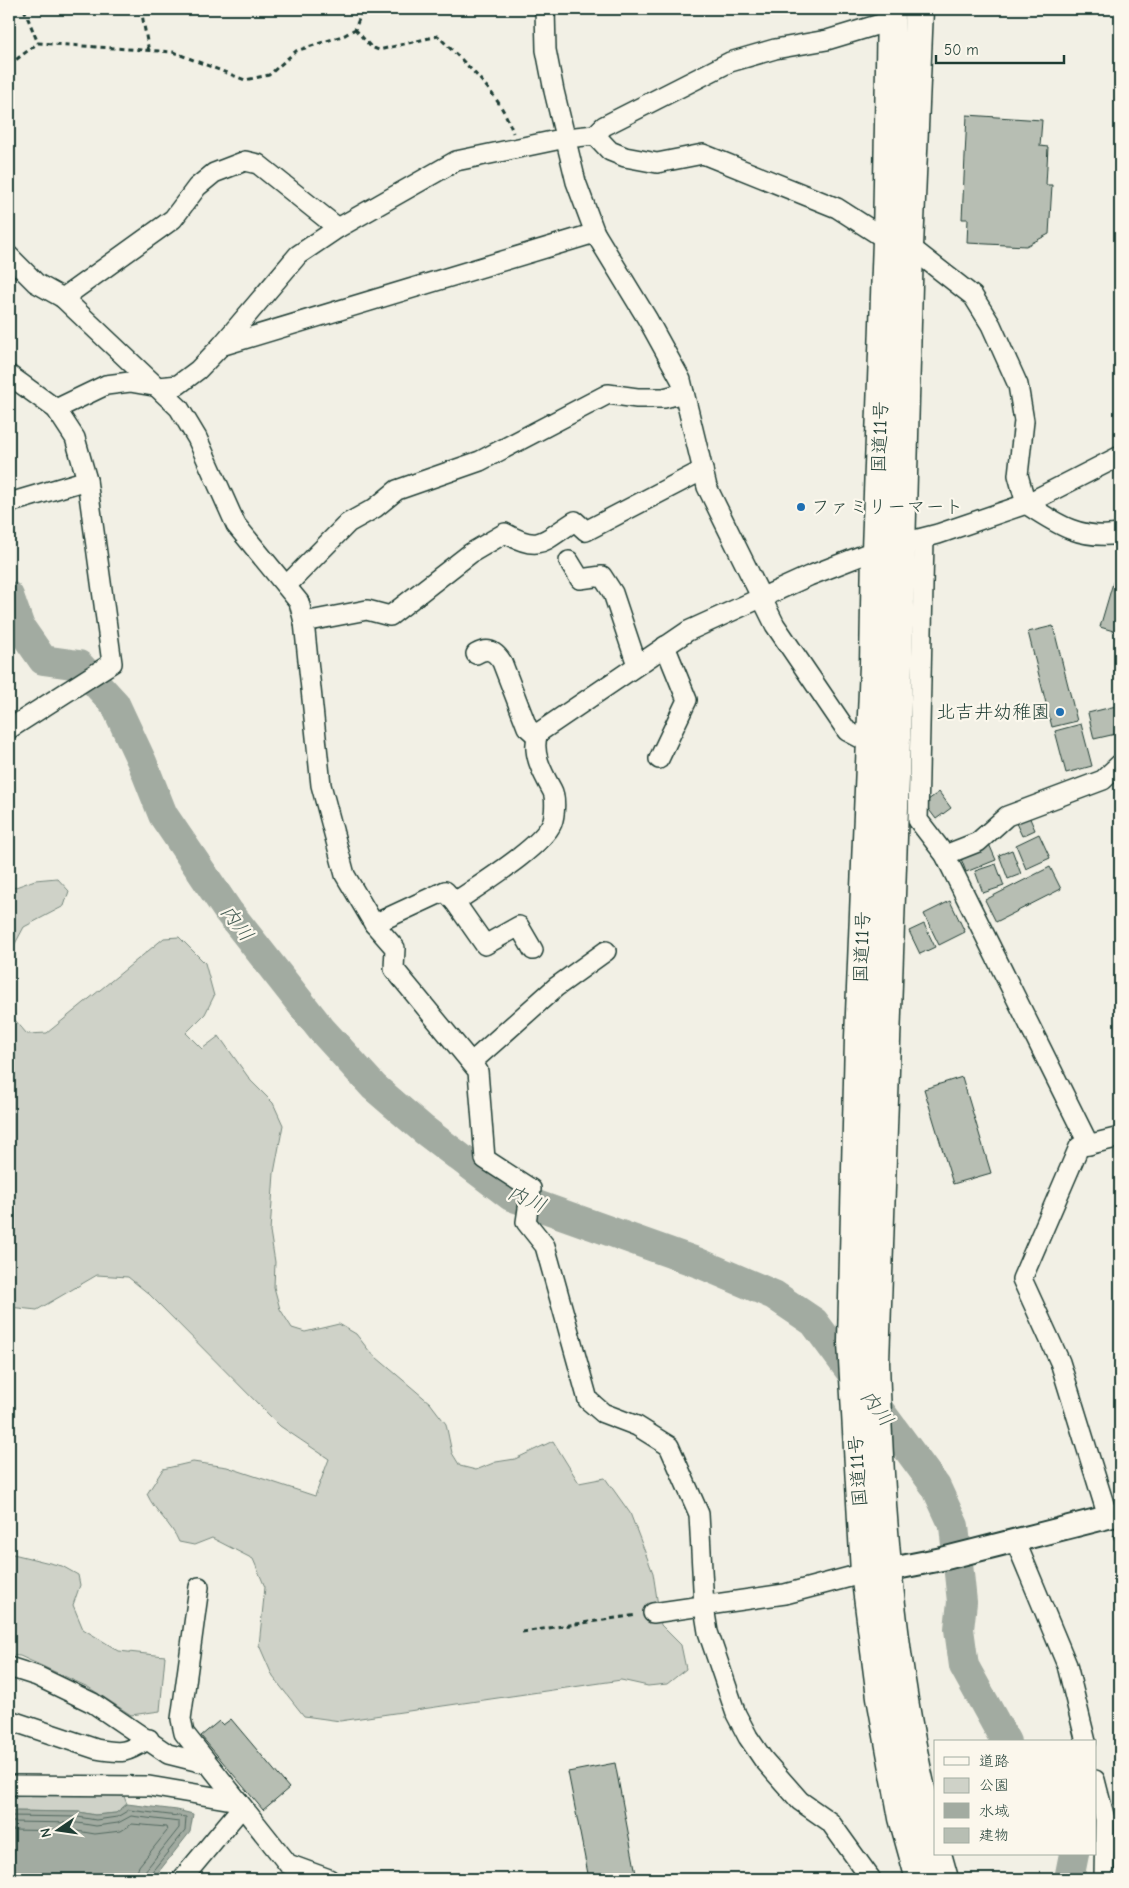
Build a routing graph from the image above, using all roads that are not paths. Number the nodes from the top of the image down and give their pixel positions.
1 (545, 9) edge
2 (919, 9) edge
3 (891, 15) edge
4 (595, 135) junction
5 (566, 138) junction
6 (338, 228) junction
7 (595, 233) junction
8 (898, 243) junction
9 (9, 256) edge
10 (63, 298) junction
11 (221, 346) junction
12 (9, 375) edge
13 (159, 387) junction
14 (684, 393) junction
15 (56, 409) junction
16 (1120, 456) edge
17 (703, 470) junction
18 (87, 480) junction
19 (9, 504) edge
20 (1026, 504) junction
21 (1120, 534) edge
22 (913, 540) junction
23 (876, 550) junction
24 (569, 561) dead end
25 (286, 586) junction
26 (762, 598) junction
27 (304, 622) junction
28 (665, 646) junction
29 (476, 654) dead end
30 (637, 665) junction
31 (9, 729) edge
32 (537, 736) junction
33 (870, 743) junction
34 (659, 759) dead end
35 (1120, 764) edge
36 (945, 854) junction
37 (455, 902) junction
38 (374, 924) junction
39 (533, 950) dead end
40 (606, 952) dead end
41 (473, 1061) junction
42 (1120, 1137) edge
43 (1089, 1145) junction
44 (1114, 1516) edge
45 (1015, 1540) junction
46 (876, 1572) junction
47 (199, 1587) dead end
48 (704, 1607) junction
49 (653, 1613) road end
50 (9, 1667) edge
51 (9, 1720) edge
52 (149, 1739) junction
53 (1086, 1740) edge
54 (208, 1764) junction
55 (1096, 1784) edge
56 (9, 1785) edge
57 (240, 1804) junction
58 (934, 1843) edge
59 (938, 1856) edge
60 (182, 1879) edge
61 (329, 1879) edge
62 (871, 1879) edge
63 (920, 1879) edge
64 (944, 1879) edge
65 (1104, 1879) edge

1 - 5 street
2 - 8 highway, 国道11号
3 - 4 street
3 - 8 highway, 国道11号
4 - 5 street
4 - 8 street
5 - 6 street
5 - 7 street
6 - 10 street
6 - 11 street
7 - 11 street
7 - 14 street
8 - 20 street
8 - 22 highway, 国道11号
8 - 23 highway, 国道11号
9 - 10 street
10 - 13 street
11 - 13 street
12 - 15 street
13 - 15 street
13 - 25 street
14 - 17 street
14 - 25 street
15 - 18 street
16 - 20 street
17 - 26 street
17 - 27 street
18 - 19 street
18 - 31 street
20 - 21 street
20 - 22 street
22 - 23 street
22 - 36 street
22 - 46 highway, 国道11号
23 - 26 street
23 - 33 highway, 国道11号
24 - 30 street
25 - 27 street
26 - 28 street
26 - 33 street
27 - 38 street
28 - 30 street
28 - 34 street
29 - 32 street
30 - 32 street
32 - 37 street
33 - 46 highway, 国道11号
35 - 36 street
36 - 43 street
37 - 38 street
37 - 39 street
38 - 41 street
40 - 41 street
41 - 48 street
42 - 43 street
43 - 44 street
44 - 45 street
45 - 46 street
45 - 53 street
46 - 48 street
46 - 58 highway, 国道11号
46 - 63 highway, 国道11号
47 - 54 street
48 - 49 street
48 - 62 street
50 - 52 street
51 - 52 street
52 - 54 street
54 - 57 street
55 - 65 street
56 - 57 street
57 - 60 street
57 - 61 street
59 - 64 highway

